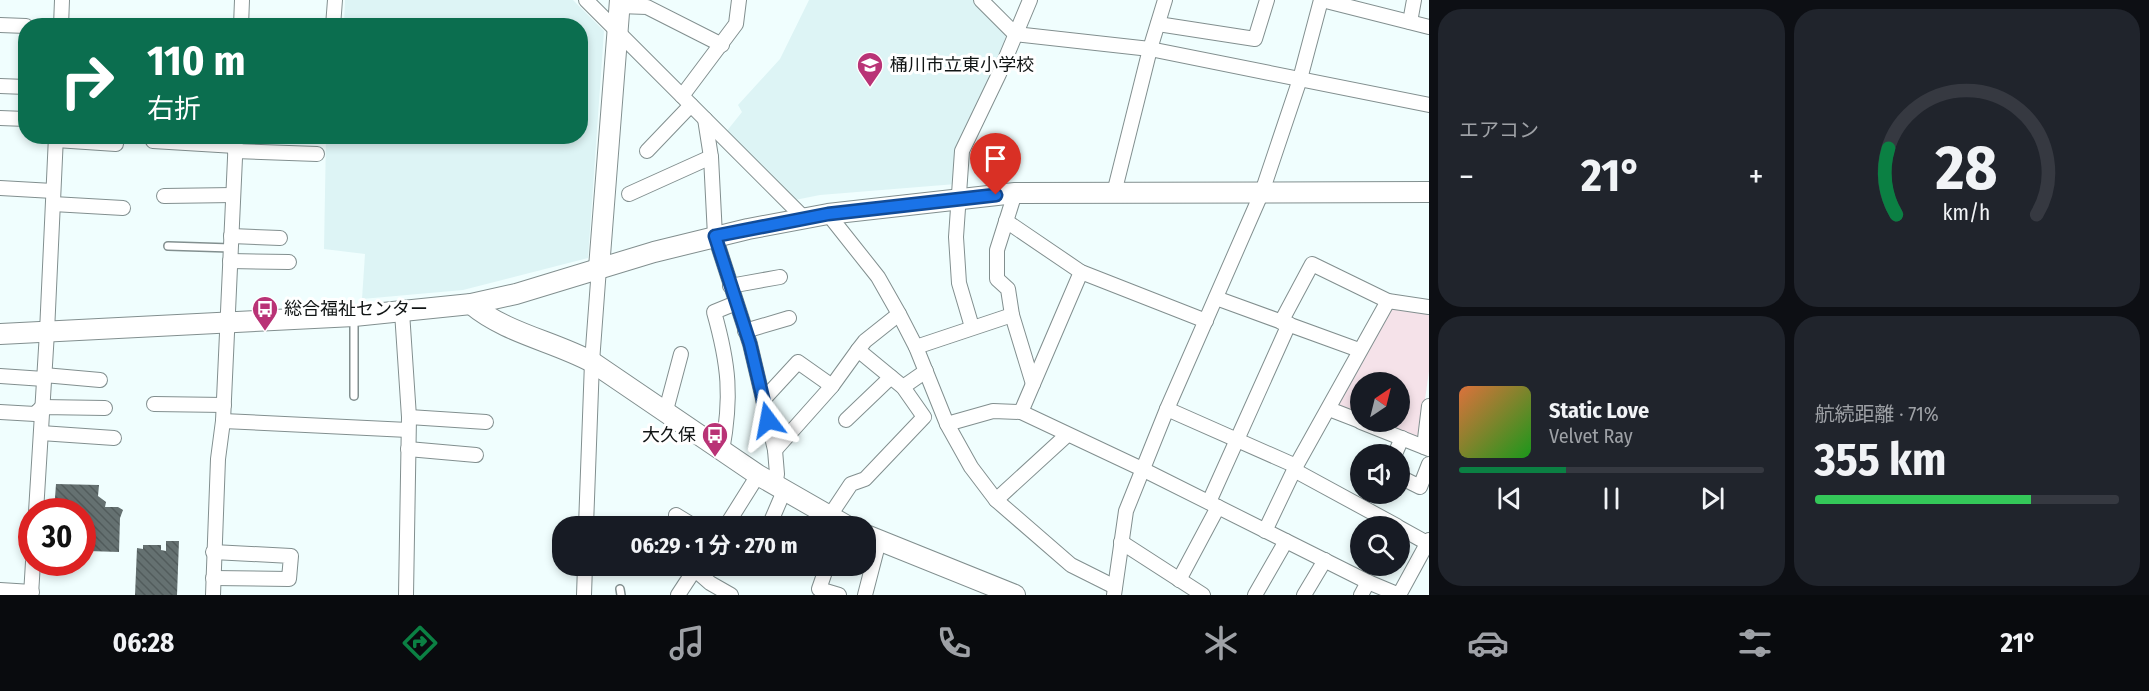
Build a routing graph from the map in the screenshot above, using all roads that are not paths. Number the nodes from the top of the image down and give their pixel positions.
1 (62, 0) edge
2 (242, 0) edge
3 (335, 0) edge
4 (586, 0) edge
5 (739, 0) edge
6 (981, 0) edge
7 (1030, 0) edge
8 (1165, 0) edge
9 (1267, 0) edge
10 (1321, 0) edge
11 (1414, 0) edge
12 (620, 3) edge
13 (996, 5) edge
14 (61, 18) edge
15 (241, 18) edge
16 (334, 18) edge
17 (1410, 22) junction
18 (1158, 24) junction
19 (0, 25) edge
20 (18, 26) edge
21 (1429, 27) edge
22 (617, 31) junction
23 (1015, 34) junction
24 (722, 45) junction
25 (1150, 49) junction
26 (1300, 79) junction
27 (0, 86) edge
28 (18, 87) edge
29 (687, 101) junction
30 (1429, 105) edge
31 (0, 118) edge
32 (18, 118) edge
33 (705, 118) junction
34 (56, 144) edge
35 (235, 144) edge
36 (647, 151) dead end
37 (317, 154) dead end
38 (711, 157) junction
39 (0, 188) edge
40 (1262, 192) junction
41 (1429, 192) edge
42 (1014, 193) junction
43 (1114, 193) junction
44 (630, 194) dead end
45 (233, 195) junction
46 (164, 196) dead end
47 (53, 197) junction
48 (959, 199) junction
49 (123, 208) dead end
50 (828, 214) junction
51 (804, 218) junction
52 (1006, 221) junction
53 (715, 236) junction
54 (280, 238) dead end
55 (168, 246) dead end
56 (231, 248) junction
57 (289, 262) dead end
58 (599, 268) junction
59 (1082, 272) junction
60 (780, 276) dead end
61 (730, 286) junction
62 (1216, 298) junction
63 (1388, 301) junction
64 (736, 303) junction
65 (471, 304) junction
66 (1429, 307) edge
67 (402, 312) junction
68 (899, 314) junction
69 (1012, 315) junction
70 (354, 316) junction
71 (789, 318) dead end
72 (1206, 321) junction
73 (227, 323) junction
74 (1285, 323) junction
75 (972, 327) junction
76 (745, 331) junction
77 (47, 332) junction
78 (0, 334) edge
79 (916, 347) junction
80 (858, 350) junction
81 (1359, 350) junction
82 (681, 354) dead end
83 (592, 362) junction
84 (926, 371) junction
85 (0, 376) edge
86 (44, 377) junction
87 (891, 377) junction
88 (100, 380) dead end
89 (1033, 384) junction
90 (832, 386) junction
91 (903, 387) junction
92 (354, 396) dead end
93 (763, 400) junction
94 (154, 404) dead end
95 (224, 405) junction
96 (1429, 406) edge
97 (42, 407) junction
98 (105, 408) dead end
99 (1167, 409) junction
100 (1329, 409) junction
101 (0, 412) edge
102 (1021, 412) junction
103 (665, 414) junction
104 (1350, 417) edge
105 (846, 420) dead end
106 (223, 421) junction
107 (486, 422) dead end
108 (409, 424) junction
109 (947, 424) junction
110 (1388, 432) edge
111 (41, 433) junction
112 (1067, 435) junction
113 (114, 438) dead end
114 (1402, 438) junction
115 (1236, 440) junction
116 (1399, 444) edge
117 (1426, 448) edge
118 (408, 449) junction
119 (775, 450) junction
120 (722, 451) junction
121 (476, 455) dead end
122 (1429, 464) edge
123 (1295, 468) junction
124 (1142, 469) junction
125 (758, 475) junction
126 (1410, 482) edge
127 (780, 489) junction
128 (37, 498) edge
129 (996, 500) junction
130 (1214, 505) junction
131 (586, 516) edge
132 (732, 516) edge
133 (772, 516) edge
134 (826, 516) edge
135 (841, 516) edge
136 (1379, 516) edge
137 (1265, 531) junction
138 (1410, 533) edge
139 (876, 540) edge
140 (1286, 541) junction
141 (1428, 541) edge
142 (1121, 542) junction
143 (213, 552) junction
144 (1325, 560) junction
145 (33, 576) edge
146 (585, 576) edge
147 (690, 576) edge
148 (704, 576) edge
149 (824, 576) edge
150 (867, 576) edge
151 (213, 578) junction
152 (1179, 579) junction
153 (1368, 582) junction
154 (0, 590) edge
155 (1114, 591) edge
156 (32, 593) edge
157 (1006, 593) edge
158 (213, 595) edge
159 (406, 595) edge
160 (584, 595) edge
161 (678, 595) edge
162 (731, 595) edge
163 (839, 595) edge
164 (865, 595) edge
165 (1203, 595) edge
166 (1255, 595) edge
167 (1304, 595) edge
168 (1361, 595) edge
169 (1399, 595) edge

1 - 14 street
2 - 15 street
3 - 16 street
4 - 22 street
5 - 24 street
6 - 13 street
7 - 23 street
8 - 18 street
9 - 18 street
10 - 17 street
10 - 26 street
11 - 17 street
12 - 22 street
12 - 24 street
13 - 23 street
17 - 21 street
18 - 25 street
19 - 20 street
22 - 29 street
22 - 58 street
23 - 25 street
23 - 48 street
24 - 29 street
25 - 26 street
25 - 43 street
26 - 30 street
26 - 40 street
27 - 28 street
29 - 33 street
29 - 36 street
31 - 32 street
33 - 38 street
33 - 51 street
34 - 47 street
35 - 37 street
35 - 45 street
38 - 44 street
38 - 53 street
39 - 47 street
40 - 41 street
40 - 43 street
40 - 62 street
42 - 43 street
42 - 48 street
42 - 52 street
45 - 46 street
45 - 56 street
47 - 49 street
47 - 77 street
48 - 50 street
48 - 75 street
50 - 51 street
50 - 68 street
51 - 53 street
52 - 59 street
52 - 69 street
53 - 58 street
53 - 61 street
54 - 56 street
55 - 56 lane
56 - 57 street
56 - 73 street
58 - 65 street
58 - 83 street
59 - 72 street
59 - 89 street
60 - 61 street
61 - 64 street
62 - 72 street
62 - 74 street
63 - 66 street
63 - 74 street
63 - 81 street
64 - 76 street
64 - 120 street
65 - 67 street
65 - 83 street
67 - 70 street
67 - 108 street
68 - 79 street
68 - 80 street
69 - 75 street
69 - 89 street
70 - 73 street
70 - 92 lane
71 - 76 street
72 - 99 street
73 - 77 street
73 - 95 street
74 - 81 street
74 - 115 street
75 - 79 street
76 - 93 street
77 - 78 street
77 - 86 street
79 - 84 street
80 - 87 street
80 - 90 street
81 - 100 street
82 - 103 street
83 - 103 street
83 - 131 street
84 - 91 street
84 - 109 street
85 - 86 street
86 - 88 street
86 - 97 street
87 - 91 street
87 - 105 street
89 - 102 street
90 - 93 street
90 - 119 street
91 - 135 street
93 - 119 street
94 - 95 street
95 - 106 street
96 - 117 street
97 - 98 street
97 - 101 street
97 - 111 street
99 - 115 street
99 - 124 street
100 - 104 street
100 - 123 street
102 - 109 street
102 - 112 street
103 - 120 street
106 - 108 street
106 - 143 street
107 - 108 street
108 - 118 street
109 - 129 street
110 - 114 street
111 - 113 street
111 - 128 street
112 - 124 street
112 - 129 street
114 - 116 street
114 - 117 street
115 - 123 street
115 - 130 street
118 - 121 street
118 - 159 street
119 - 127 street
120 - 125 street
122 - 126 street
123 - 136 street
123 - 137 street
124 - 130 street
124 - 142 street
125 - 127 street
125 - 132 street
127 - 133 street
127 - 134 street
129 - 155 street
130 - 137 street
130 - 152 street
137 - 140 street
138 - 141 street
139 - 157 street
140 - 144 street
140 - 166 street
141 - 169 street
142 - 152 street
142 - 155 street
143 - 151 street
143 - 151 street
144 - 153 street
144 - 167 street
145 - 156 street
146 - 160 street
147 - 161 street
148 - 162 street
149 - 163 street
150 - 164 street
151 - 158 street
152 - 165 street
153 - 168 street
153 - 169 street
154 - 156 street

